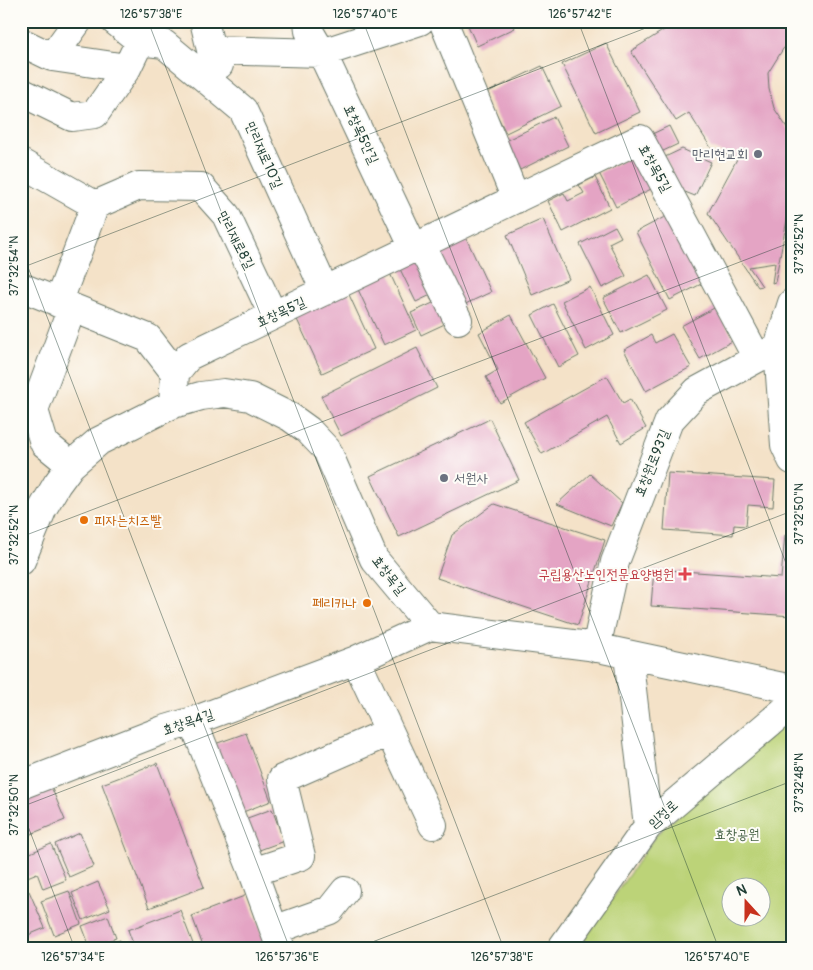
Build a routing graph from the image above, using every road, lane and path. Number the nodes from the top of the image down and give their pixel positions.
1 (78, 21) edge
2 (115, 21) edge
3 (308, 21) edge
4 (420, 21) edge
5 (443, 21) edge
6 (206, 32) edge
7 (21, 42) edge
8 (152, 43) junction
9 (322, 53) junction
10 (52, 57) junction
11 (127, 68) junction
12 (21, 92) edge
13 (244, 110) junction
14 (21, 163) edge
15 (516, 199) junction
16 (95, 205) junction
17 (417, 246) junction
18 (21, 287) edge
19 (325, 291) junction
20 (792, 303) edge
21 (65, 305) junction
22 (273, 315) junction
23 (458, 320) dead end
24 (768, 352) junction
25 (174, 373) junction
26 (173, 404) junction
27 (792, 460) edge
28 (71, 465) junction
29 (26, 534) edge
30 (21, 561) edge
31 (430, 626) junction
32 (596, 648) junction
33 (628, 655) junction
34 (356, 660) junction
35 (792, 689) edge
36 (792, 704) edge
37 (193, 721) junction
38 (389, 732) junction
39 (21, 785) edge
40 (433, 825) dead end
41 (648, 826) junction
42 (253, 872) junction
43 (345, 892) dead end
44 (278, 939) edge
45 (560, 949) edge

1 - 10 street
2 - 8 street, 만리재로10길
3 - 9 street, 효창목5안길
4 - 9 street
5 - 15 street
6 - 8 street
6 - 9 street
6 - 13 street
7 - 10 street
8 - 11 street
8 - 13 street, 만리재로10길
9 - 17 street, 효창목5안길
10 - 11 street
11 - 12 street
13 - 19 street, 만리재로10길
14 - 16 street
15 - 17 street, 효창목5길
15 - 24 street, 효창목5길
16 - 21 street
16 - 22 street, 만리재로8길
17 - 19 street, 효창목5길
17 - 23 street
18 - 21 street
19 - 22 street, 효창목5길
20 - 24 street
21 - 25 street
21 - 28 street
22 - 25 street, 효창목5길
24 - 27 street
24 - 32 street, 효창원로93길
25 - 26 street
26 - 28 street, 효창목길
26 - 31 street, 효창목길
28 - 29 street, 효창목길
29 - 30 street, 효창목길
31 - 32 street
31 - 34 street, 효창목4길
32 - 33 street
33 - 35 street
33 - 41 street
34 - 37 street, 효창목4길
34 - 38 street
36 - 41 street, 임정로
37 - 39 street, 효창목4길
37 - 42 street
38 - 40 street
38 - 42 street
41 - 45 street, 임정로
42 - 44 street
43 - 44 street

